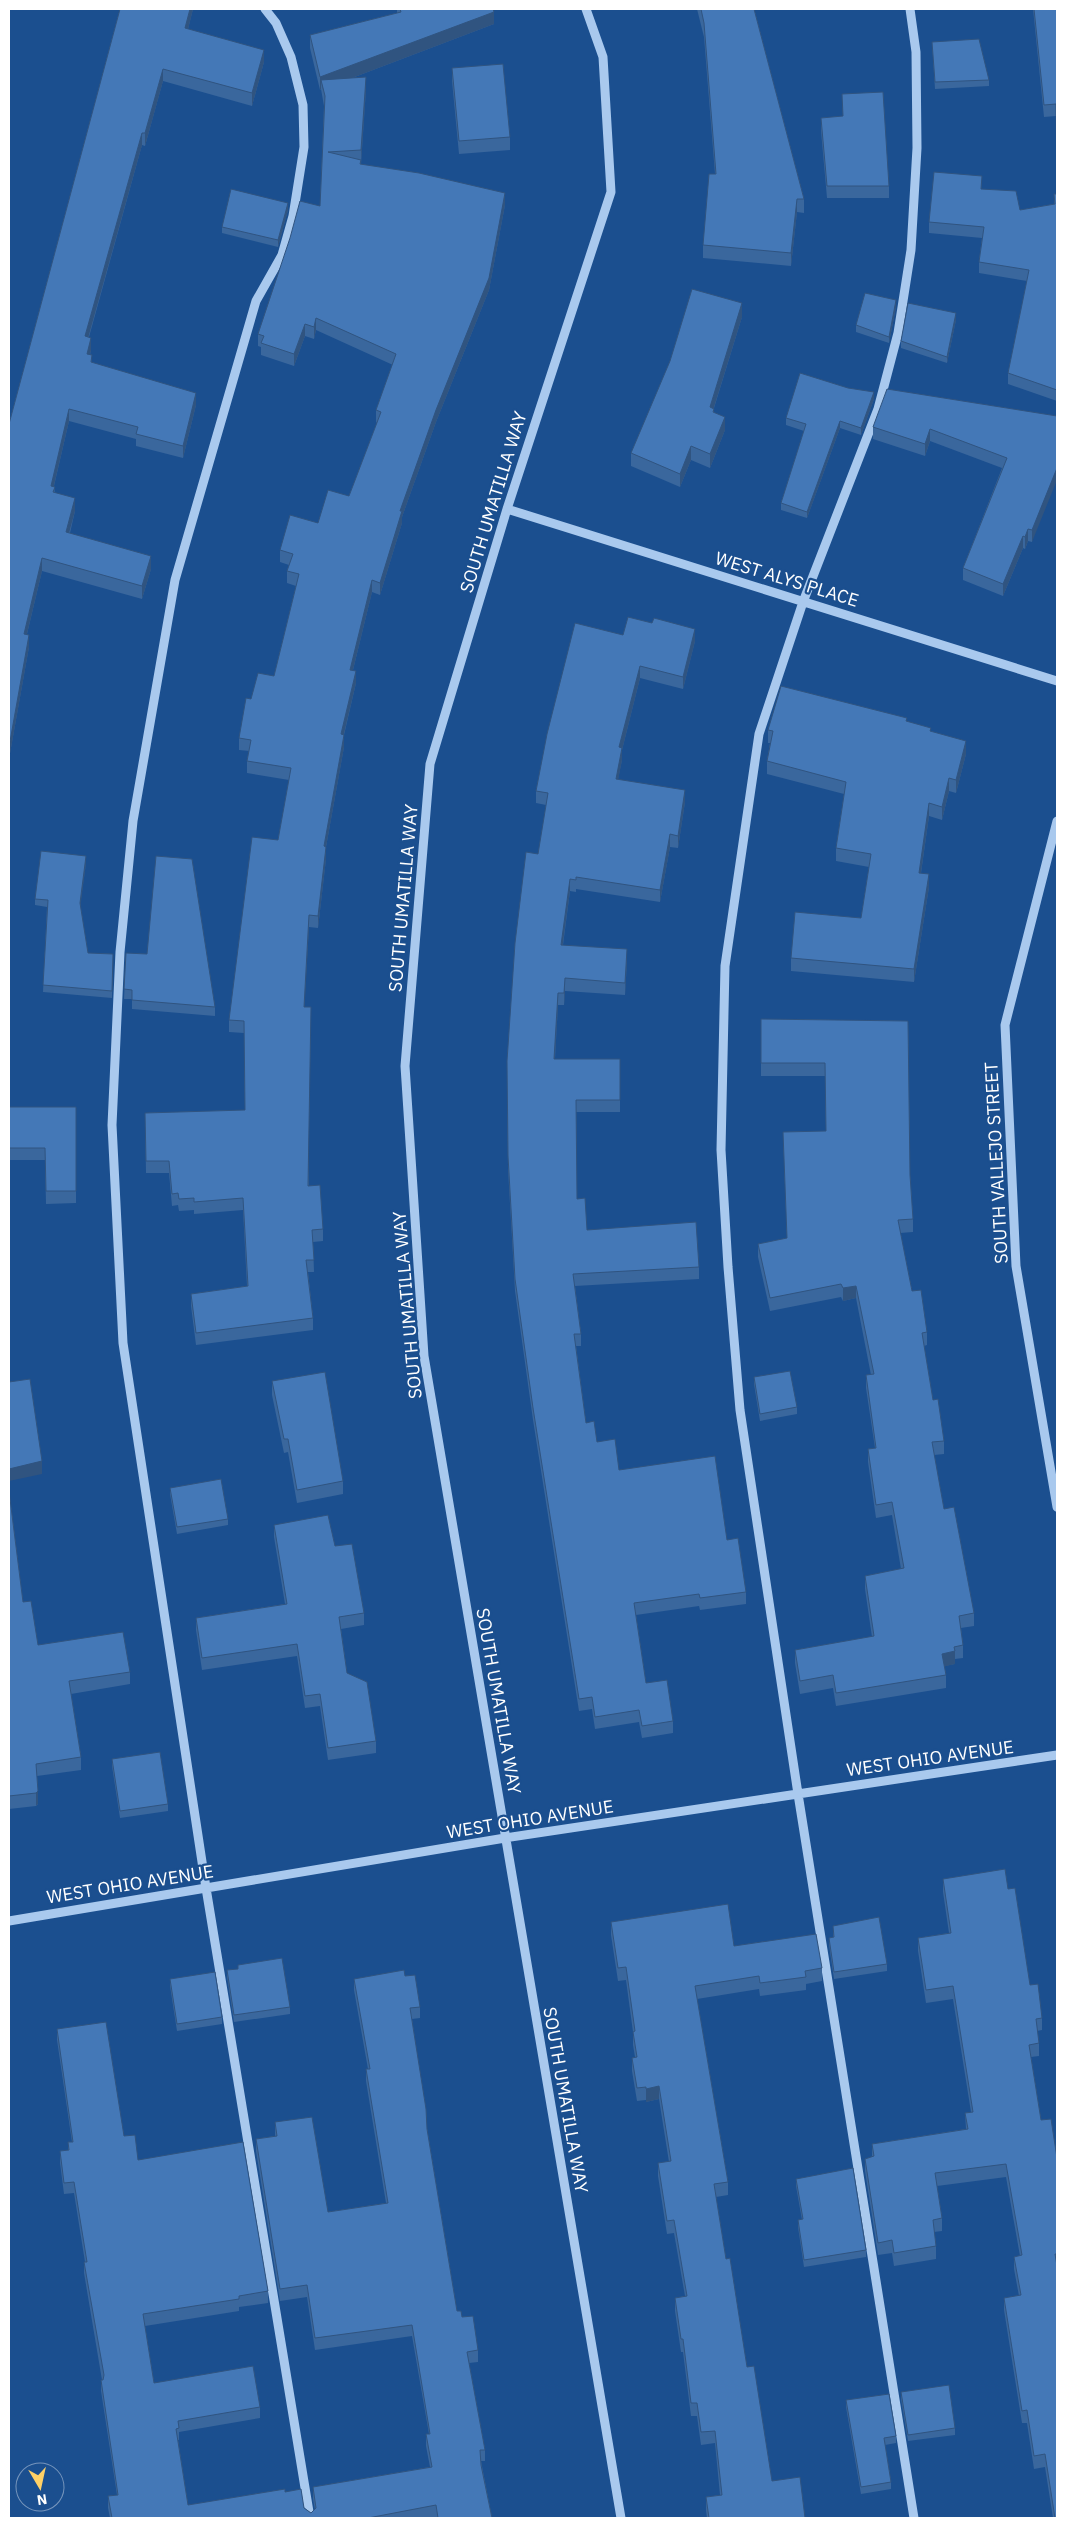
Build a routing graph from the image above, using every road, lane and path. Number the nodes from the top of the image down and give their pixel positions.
1 (265, 9) edge
2 (586, 9) edge
3 (910, 9) edge
4 (507, 509) junction
5 (804, 602) junction
6 (1057, 681) edge
7 (1057, 821) edge
8 (1057, 1507) edge
9 (1057, 1755) edge
10 (798, 1794) junction
11 (505, 1838) junction
12 (206, 1888) junction
13 (9, 1921) edge
14 (310, 2518) edge
15 (621, 2518) edge
16 (914, 2518) edge

1 - 12 street
2 - 4 street, SOUTH UMATILLA WAY
3 - 5 street
4 - 5 street, WEST ALYS PLACE
4 - 11 street, SOUTH UMATILLA WAY
5 - 6 street, WEST ALYS PLACE
5 - 10 street
7 - 8 street, SOUTH VALLEJO STREET
9 - 10 street, WEST OHIO AVENUE
10 - 11 street, WEST OHIO AVENUE
10 - 16 street
11 - 12 street, WEST OHIO AVENUE
11 - 15 street, SOUTH UMATILLA WAY
12 - 13 street, WEST OHIO AVENUE
12 - 14 street

